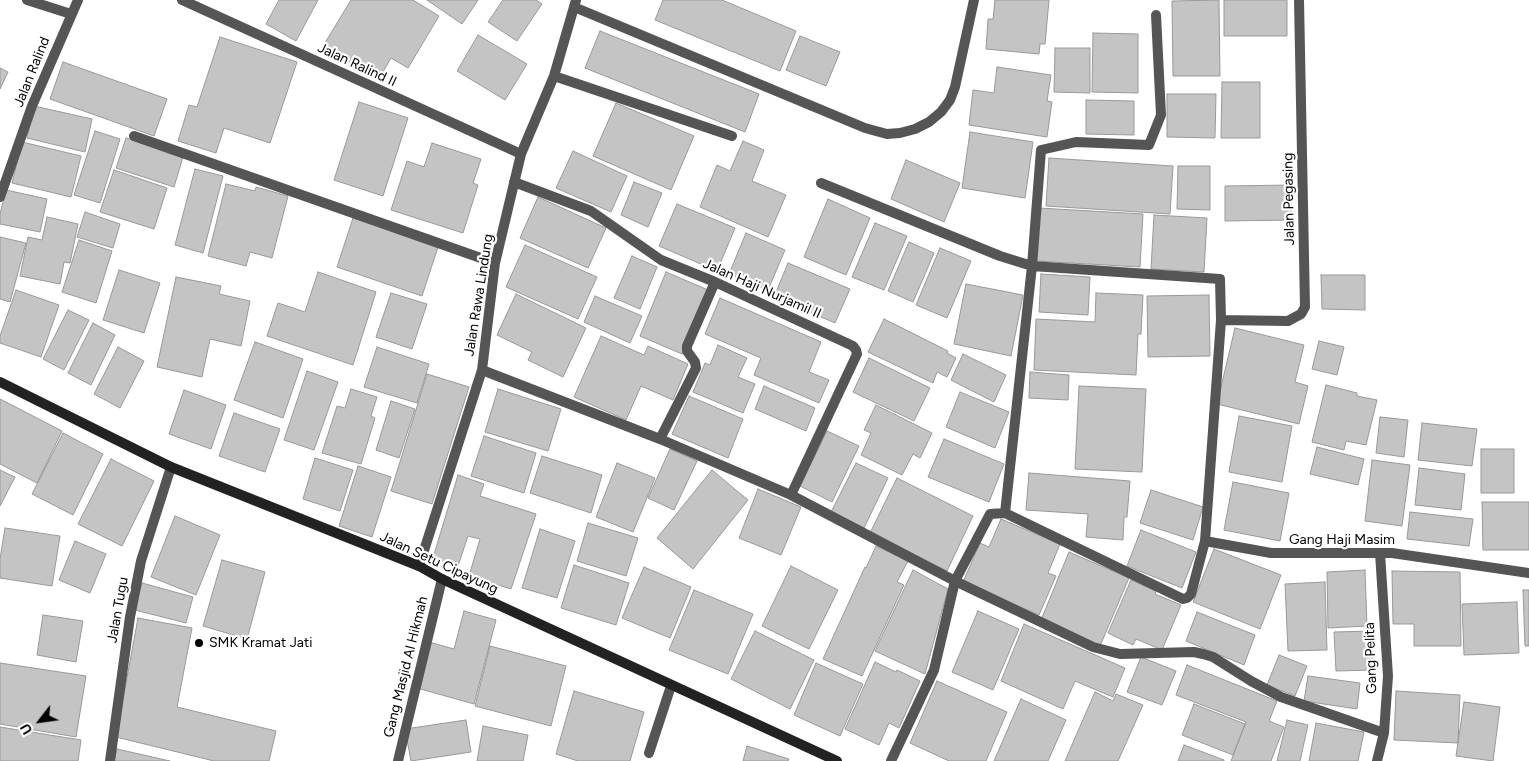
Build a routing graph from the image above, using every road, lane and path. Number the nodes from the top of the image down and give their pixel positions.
1 (28, 0) edge
2 (78, 0) edge
3 (182, 0) edge
4 (564, 0) edge
5 (974, 0) edge
6 (1299, 0) edge
7 (575, 4) edge
8 (71, 14) junction
9 (1156, 15) dead end
10 (554, 76) junction
11 (134, 136) dead end
12 (732, 136) dead end
13 (521, 154) junction
14 (514, 182) junction
15 (821, 183) dead end
16 (0, 197) edge
17 (495, 263) junction
18 (1032, 266) junction
19 (715, 282) junction
20 (1221, 320) junction
21 (482, 370) junction
22 (0, 382) edge
23 (660, 439) junction
24 (171, 467) junction
25 (791, 495) junction
26 (1004, 513) junction
27 (1205, 541) junction
28 (1380, 553) junction
29 (419, 566) junction
30 (1529, 573) edge
31 (442, 579) junction
32 (955, 581) junction
33 (671, 686) junction
34 (1384, 733) junction
35 (649, 753) dead end
36 (110, 761) edge
37 (398, 761) edge
38 (837, 761) edge
39 (891, 761) edge
40 (1377, 761) edge

1 - 8 street
2 - 8 street, Jalan Ralind
3 - 13 street, Jalan Ralind II
4 - 7 street
5 - 7 street
6 - 20 street, Jalan Pegasing
7 - 10 street, Jalan Rawa Lindung
8 - 16 street, Jalan Ralind
9 - 18 street
10 - 12 street
10 - 13 street, Jalan Rawa Lindung
11 - 17 street
13 - 14 street, Jalan Rawa Lindung
14 - 17 street, Jalan Rawa Lindung
14 - 19 street, Jalan Haji Nurjamil II
15 - 18 street
17 - 21 street, Jalan Rawa Lindung
18 - 20 street
18 - 26 street
19 - 23 street
19 - 25 street, Jalan Haji Nurjamil II
20 - 27 street
21 - 23 street
21 - 29 street, Jalan Rawa Lindung
22 - 24 street, Jalan Setu Cipayung
23 - 25 street
24 - 29 street, Jalan Setu Cipayung
24 - 36 street, Jalan Tugu
25 - 32 street
26 - 27 street
26 - 32 street
27 - 28 street, Gang Haji Masim
28 - 30 street, Gang Haji Masim
28 - 34 street, Gang Pelita
29 - 31 street, Jalan Setu Cipayung
31 - 33 street, Jalan Setu Cipayung
31 - 37 street, Gang Masjid Al Hikmah
32 - 34 street
32 - 39 street
33 - 35 street
33 - 38 street, Jalan Setu Cipayung
34 - 40 street, Gang Pelita

